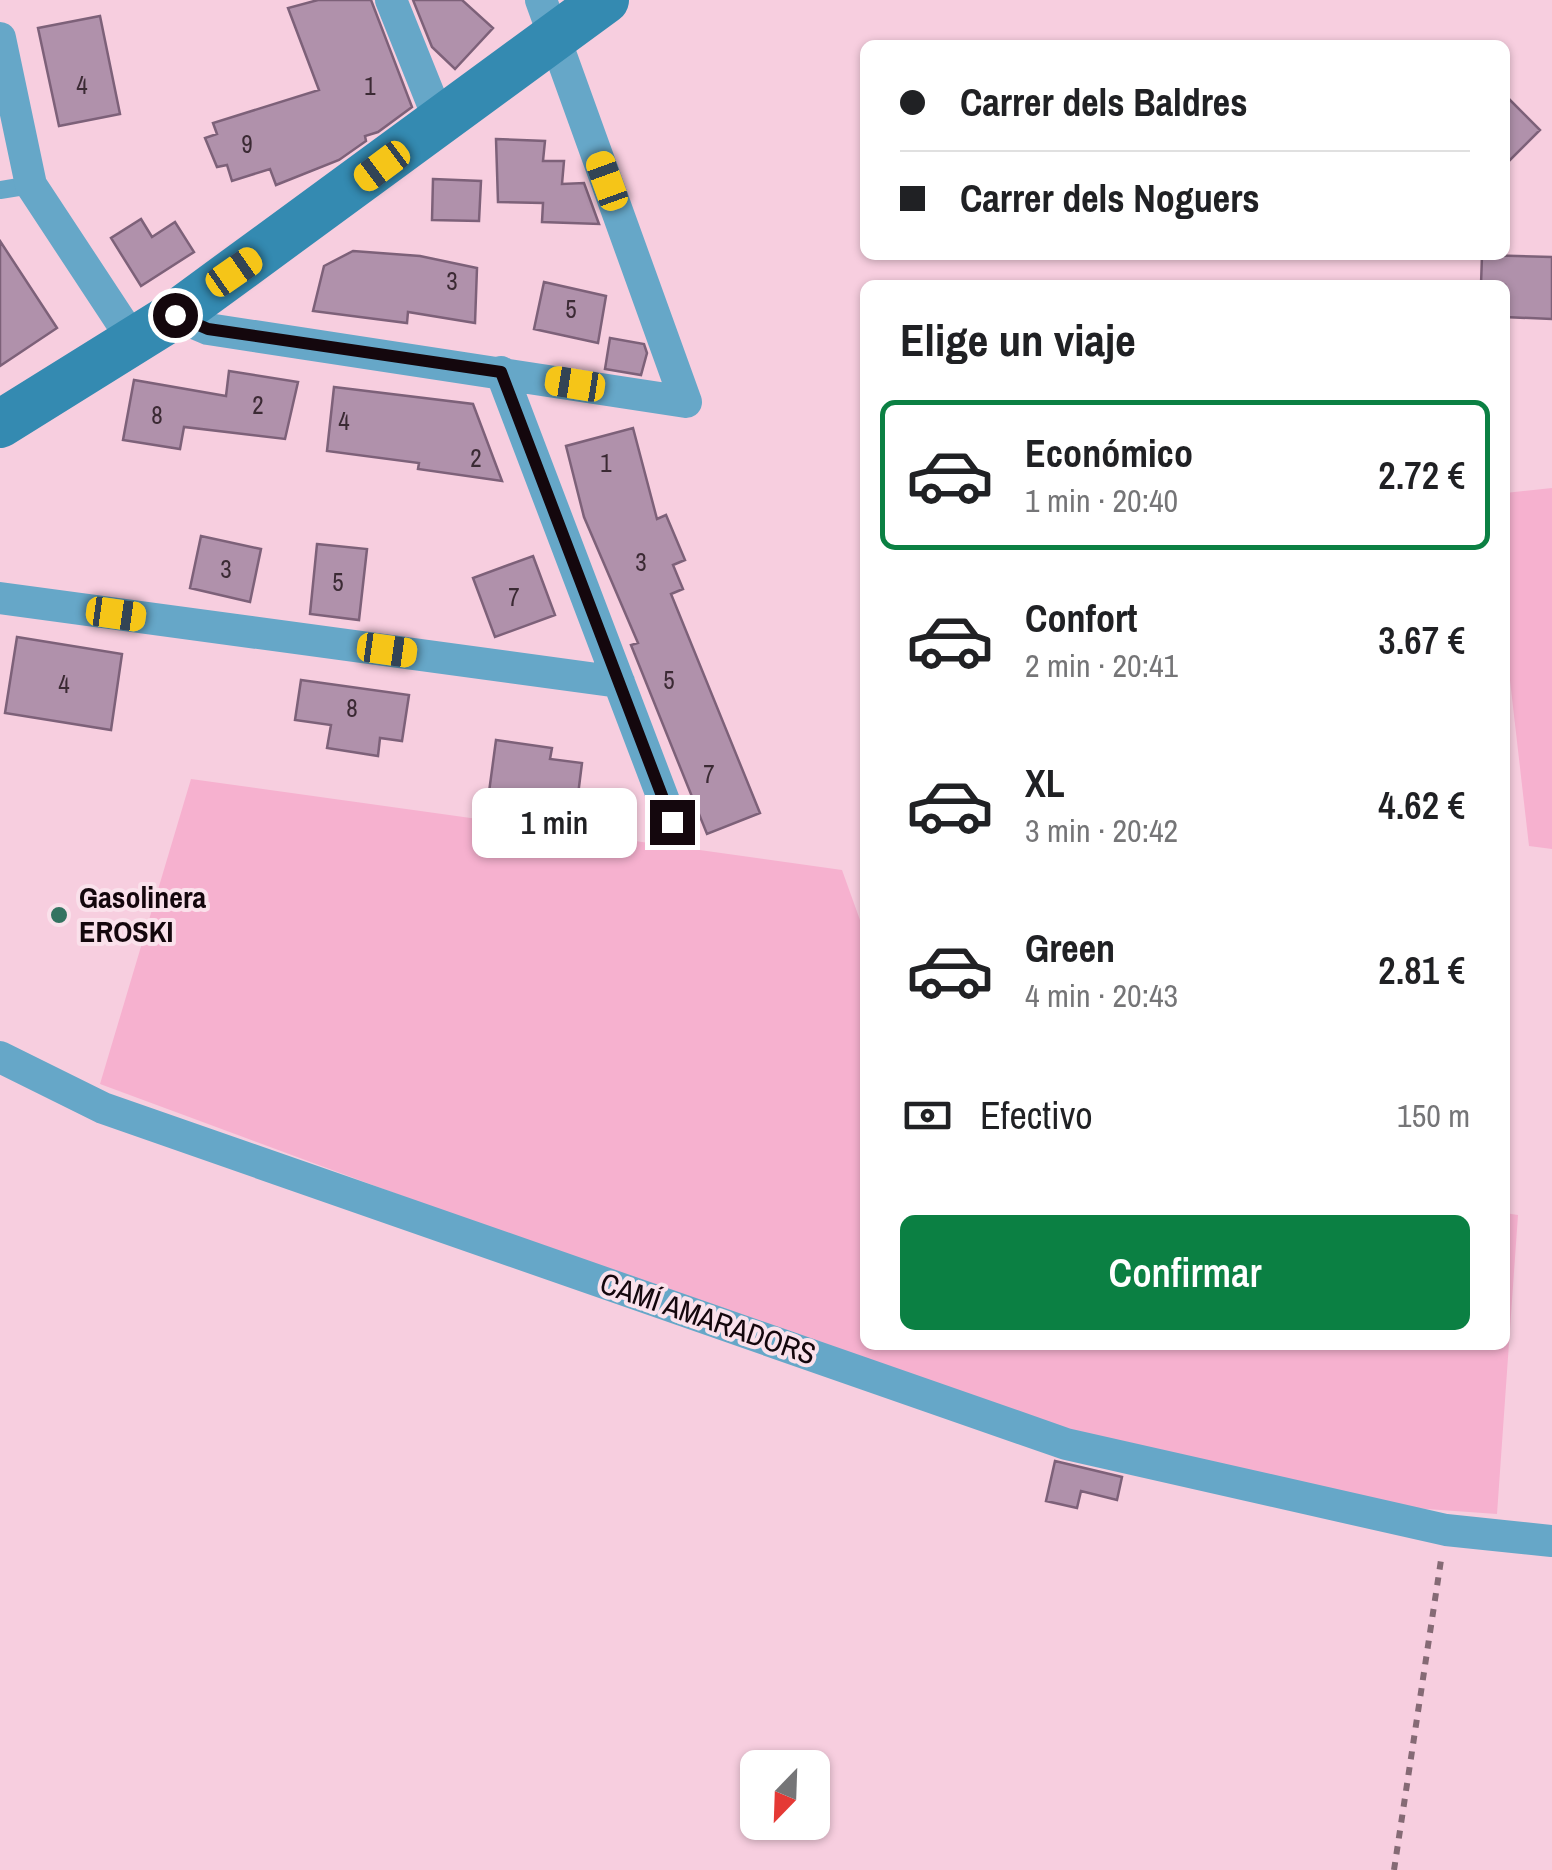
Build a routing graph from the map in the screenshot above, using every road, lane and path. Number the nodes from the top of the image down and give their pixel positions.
1 (391, 0) edge
2 (605, 0) edge
3 (548, 20) edge
4 (0, 38) edge
5 (440, 122) junction
6 (16, 188) edge
7 (175, 315) junction
8 (135, 342) junction
9 (501, 372) junction
10 (0, 424) edge
11 (0, 598) edge
12 (619, 682) junction
13 (672, 822) dead end
14 (0, 1056) edge
15 (1446, 1530) junction
16 (1552, 1541) edge
17 (1394, 1870) edge

1 - 5 street
2 - 3 main road
3 - 5 main road
3 - 9 street
4 - 6 street
5 - 7 main road
6 - 8 street
7 - 8 main road
7 - 9 street
8 - 10 main road
9 - 12 street
11 - 12 street
12 - 13 street
14 - 15 street, CAMÍ AMARADORS
15 - 16 street, CAMÍ AMARADORS
15 - 17 path

